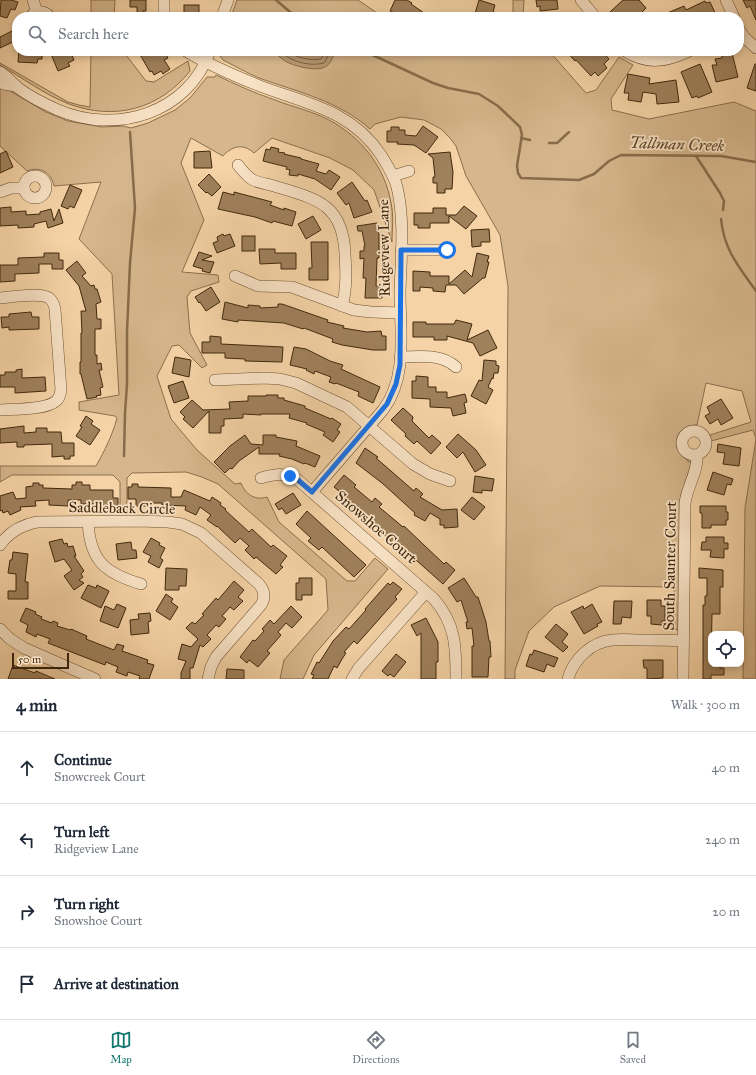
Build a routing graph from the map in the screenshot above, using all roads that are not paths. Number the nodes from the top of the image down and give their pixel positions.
1 (33, 0) edge
2 (164, 0) edge
3 (228, 0) edge
4 (581, 0) edge
5 (726, 0) edge
6 (33, 12) edge
7 (164, 12) edge
8 (224, 12) edge
9 (591, 12) edge
10 (732, 12) edge
11 (744, 37) edge
12 (756, 48) edge
13 (208, 56) edge
14 (635, 56) edge
15 (678, 56) edge
16 (0, 72) edge
17 (0, 82) edge
18 (16, 86) junction
19 (238, 165) dead end
20 (409, 171) dead end
21 (393, 176) junction
22 (24, 188) dead end
23 (0, 192) edge
24 (401, 250) junction
25 (447, 250) dead end
26 (235, 276) dead end
27 (0, 298) edge
28 (342, 306) junction
29 (400, 313) junction
30 (400, 356) junction
31 (456, 367) dead end
32 (214, 380) dead end
33 (0, 410) edge
34 (369, 426) junction
35 (697, 455) dead end
36 (261, 478) dead end
37 (450, 481) dead end
38 (312, 492) junction
39 (88, 522) junction
40 (0, 545) edge
41 (140, 584) dead end
42 (426, 592) junction
43 (0, 629) edge
44 (684, 641) junction
45 (95, 679) edge
46 (208, 679) edge
47 (352, 679) edge
48 (456, 679) edge
49 (568, 679) edge
50 (683, 679) edge

1 - 6 street
2 - 7 street
3 - 8 street
4 - 9 street
5 - 10 street
11 - 12 street
13 - 18 street
13 - 21 street, Ridgeview Lane
14 - 15 street
16 - 18 street
17 - 18 street
19 - 28 street
20 - 21 street
21 - 24 street, Ridgeview Lane
22 - 23 street
24 - 25 street
24 - 29 street, Ridgeview Lane
26 - 28 street
27 - 33 street
28 - 29 street
29 - 30 street, Ridgeview Lane
30 - 31 street
30 - 34 street, Ridgeview Lane
32 - 34 street
34 - 37 street
34 - 38 street, Ridgeview Lane
35 - 44 street, South Saunter Court
36 - 38 street, Snowshoe Court
38 - 42 street, Snowshoe Court
39 - 40 street, Saddleback Circle
39 - 41 street
39 - 46 street, Saddleback Circle
42 - 47 street
42 - 48 street, Snowshoe Court
43 - 45 street
44 - 49 street
44 - 50 street, South Saunter Court

